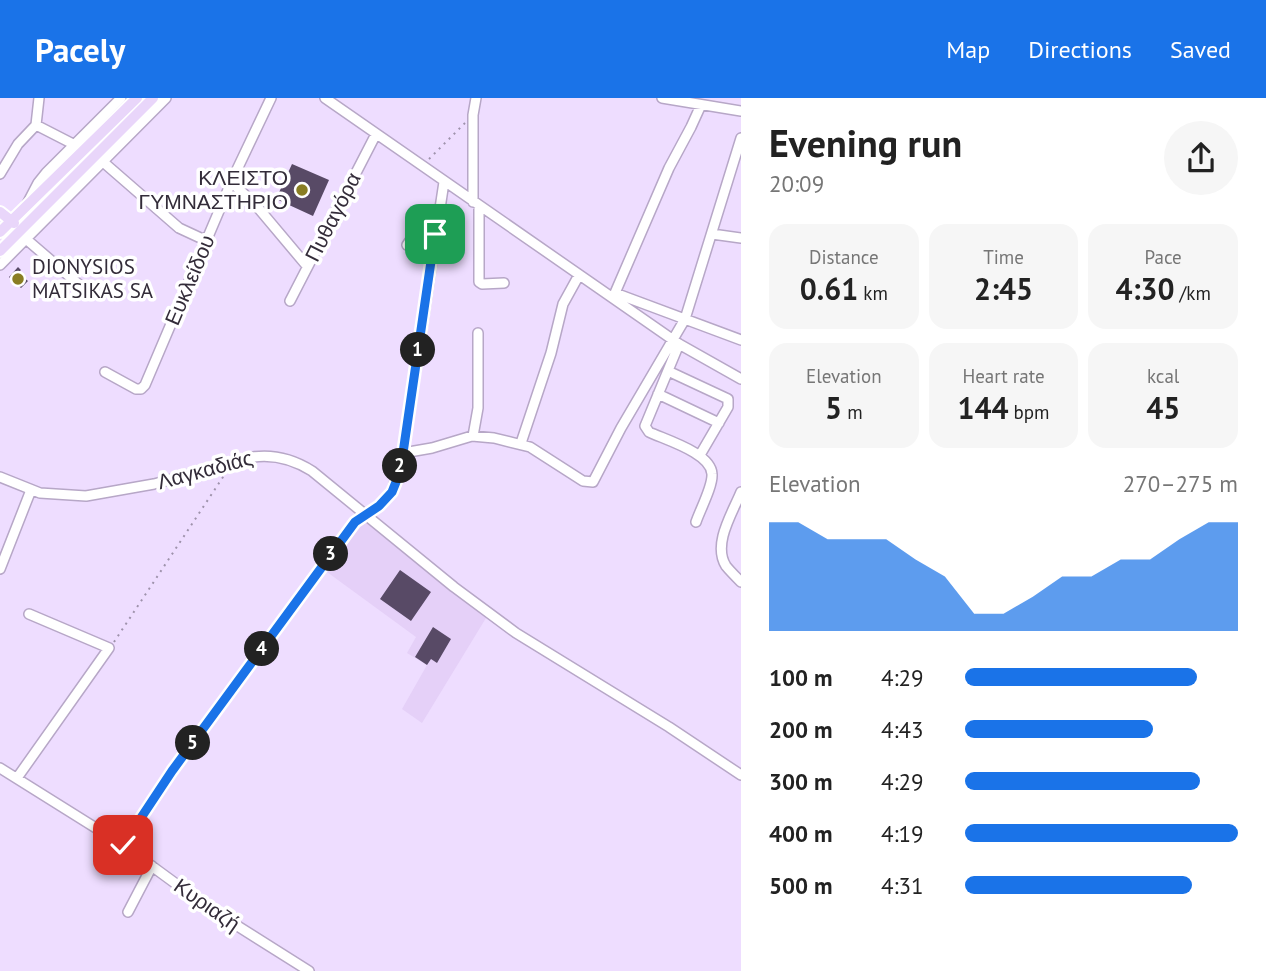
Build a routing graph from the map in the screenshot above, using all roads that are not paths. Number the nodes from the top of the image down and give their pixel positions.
1 (39, 98) edge
2 (121, 98) edge
3 (137, 98) edge
4 (153, 98) edge
5 (166, 98) edge
6 (271, 98) edge
7 (325, 98) edge
8 (468, 98) edge
9 (476, 98) edge
10 (662, 98) edge
11 (701, 105) junction
12 (741, 111) edge
13 (473, 115) junction
14 (36, 125) junction
15 (376, 134) junction
16 (741, 138) edge
17 (75, 145) junction
18 (102, 162) junction
19 (0, 174) edge
20 (444, 182) junction
21 (232, 183) junction
22 (476, 203) junction
23 (27, 205) junction
24 (0, 212) edge
25 (438, 216) junction
26 (4, 227) edge
27 (712, 234) junction
28 (21, 236) junction
29 (741, 238) edge
30 (207, 241) junction
31 (407, 244) dead end
32 (0, 251) edge
33 (0, 265) edge
34 (307, 266) junction
35 (579, 275) junction
36 (504, 283) dead end
37 (90, 295) dead end
38 (614, 295) junction
39 (290, 301) dead end
40 (685, 319) junction
41 (478, 333) dead end
42 (741, 340) edge
43 (676, 342) junction
44 (668, 371) junction
45 (105, 372) dead end
46 (741, 379) edge
47 (658, 394) junction
48 (719, 423) junction
49 (473, 436) junction
50 (521, 443) junction
51 (403, 453) junction
52 (700, 455) junction
53 (0, 477) edge
54 (31, 490) junction
55 (741, 492) edge
56 (367, 514) junction
57 (696, 522) dead end
58 (0, 569) edge
59 (741, 582) edge
60 (29, 614) dead end
61 (0, 768) edge
62 (741, 775) edge
63 (17, 778) junction
64 (123, 845) junction
65 (152, 866) junction
66 (128, 912) dead end
67 (309, 971) edge

1 - 14 street
2 - 17 street
3 - 23 main road
4 - 28 main road
5 - 18 street
6 - 21 street, Ευκλείδου
7 - 15 street
8 - 13 street
9 - 13 street
10 - 11 street
11 - 12 street
11 - 38 street
13 - 22 street
14 - 17 street
14 - 19 street
15 - 20 street
15 - 34 street, Πυθαγόρα
16 - 27 street
17 - 23 street
18 - 28 street
18 - 30 street
20 - 22 street
20 - 25 street
21 - 30 street, Ευκλείδου
21 - 34 street
22 - 35 street
22 - 36 street
23 - 26 main road
24 - 26 main road
25 - 31 street
25 - 51 street
26 - 28 main road
27 - 29 street
27 - 40 street
28 - 32 main road
28 - 33 street
28 - 37 street
30 - 45 street, Ευκλείδου
34 - 39 street, Πυθαγόρα
35 - 38 street
35 - 50 street
38 - 40 street
38 - 43 street
40 - 42 street
40 - 43 street
41 - 49 street
43 - 44 street
43 - 46 street
43 - 50 street
44 - 47 street
44 - 48 street
47 - 48 street
47 - 52 street
48 - 52 street
49 - 50 street
49 - 51 street
51 - 56 street
52 - 57 street
53 - 54 street, Λαγκαδιάς
54 - 56 street, Λαγκαδιάς
54 - 58 street
55 - 59 street
56 - 62 street, Λαγκαδιάς
56 - 64 street
60 - 63 street
61 - 63 street, Κυριαζή
63 - 64 street, Κυριαζή
64 - 65 street, Κυριαζή
65 - 66 street
65 - 67 street, Κυριαζή

